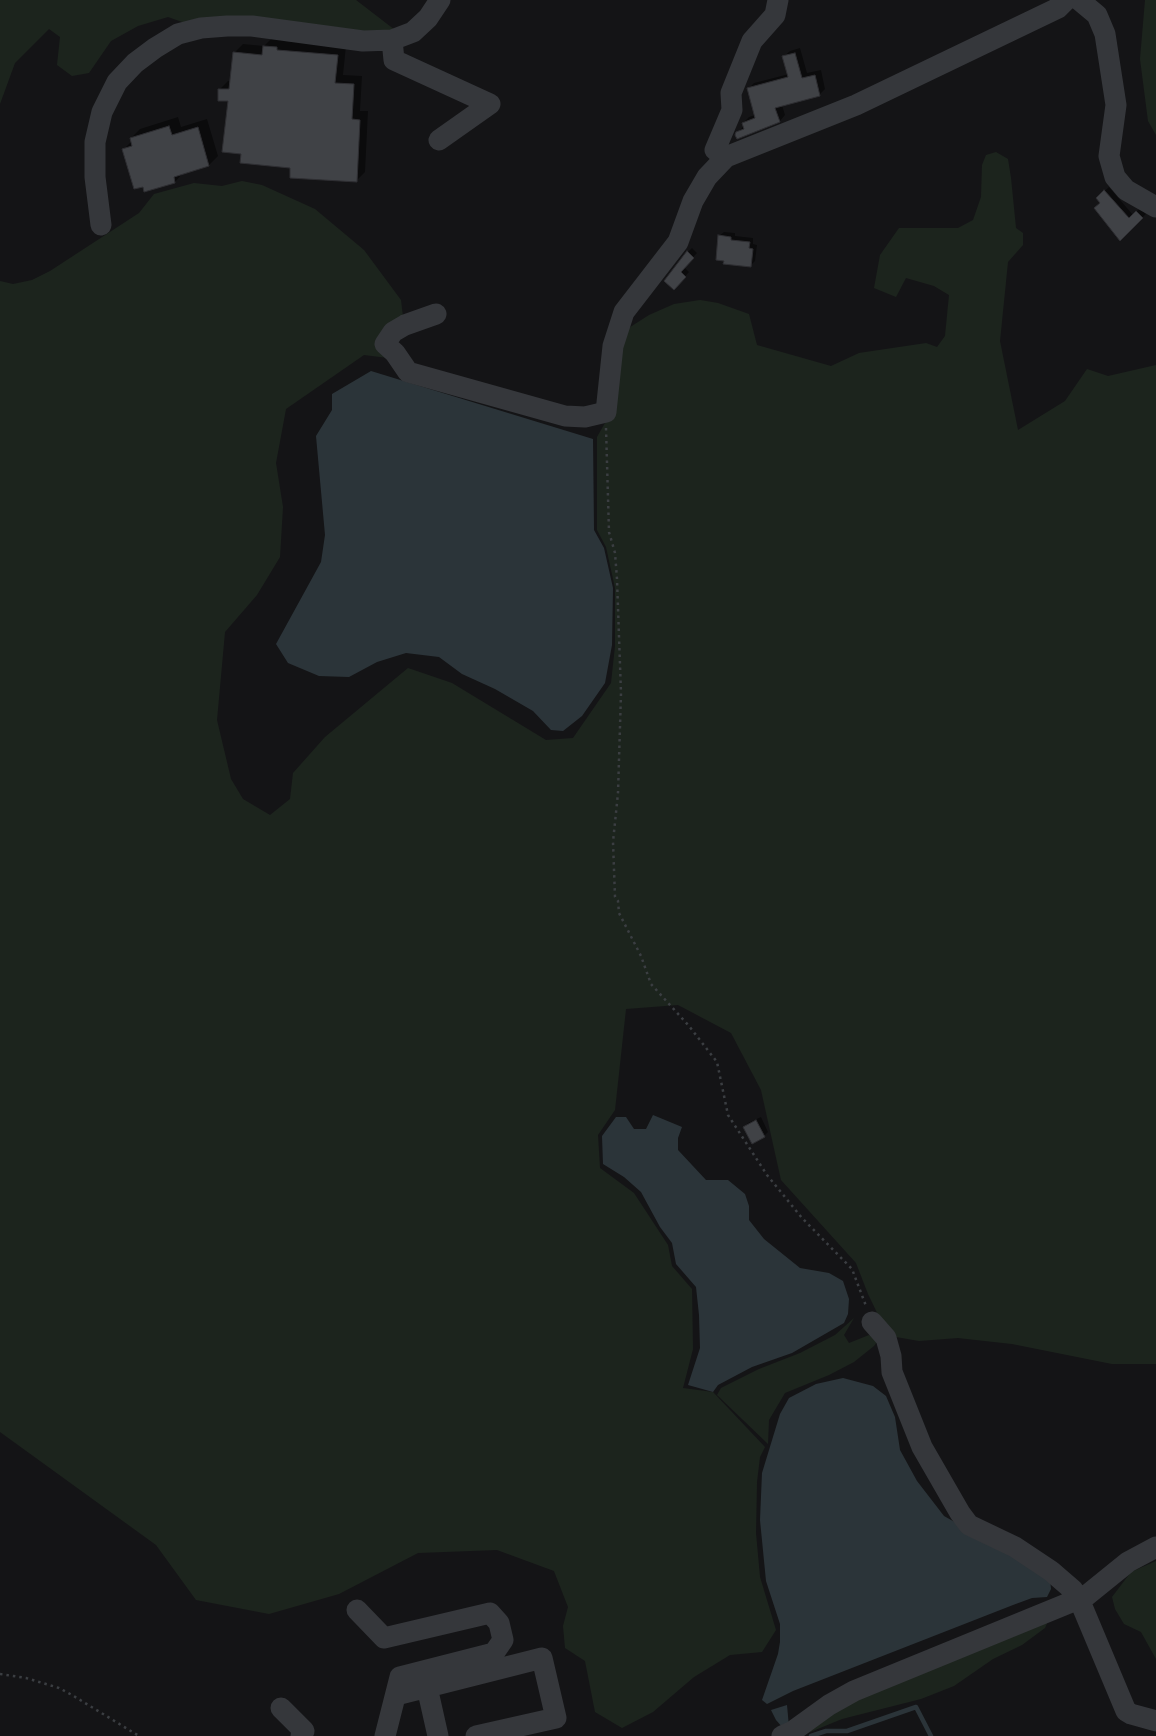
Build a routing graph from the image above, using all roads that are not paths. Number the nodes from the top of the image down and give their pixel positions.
1 (440, 0) edge
2 (778, 0) edge
3 (1066, 0) edge
4 (1079, 0) edge
5 (392, 40) junction
6 (439, 140) dead end
7 (726, 157) junction
8 (1156, 207) edge
9 (101, 225) dead end
10 (436, 314) dead end
11 (872, 1322) road end
12 (1156, 1546) edge
13 (1080, 1599) junction
14 (357, 1610) dead end
15 (427, 1687) junction
16 (396, 1695) junction
17 (280, 1708) dead end
18 (1156, 1721) edge
19 (785, 1735) edge
20 (301, 1736) edge
21 (385, 1736) edge
22 (438, 1736) edge
23 (476, 1736) edge

1 - 5 street
2 - 7 street
3 - 7 street
4 - 8 street
5 - 6 street
5 - 9 street
7 - 10 street
11 - 13 street
12 - 13 street
13 - 18 street
13 - 19 street
14 - 16 street
15 - 16 street
15 - 22 street
15 - 23 street
16 - 21 street
17 - 20 street

